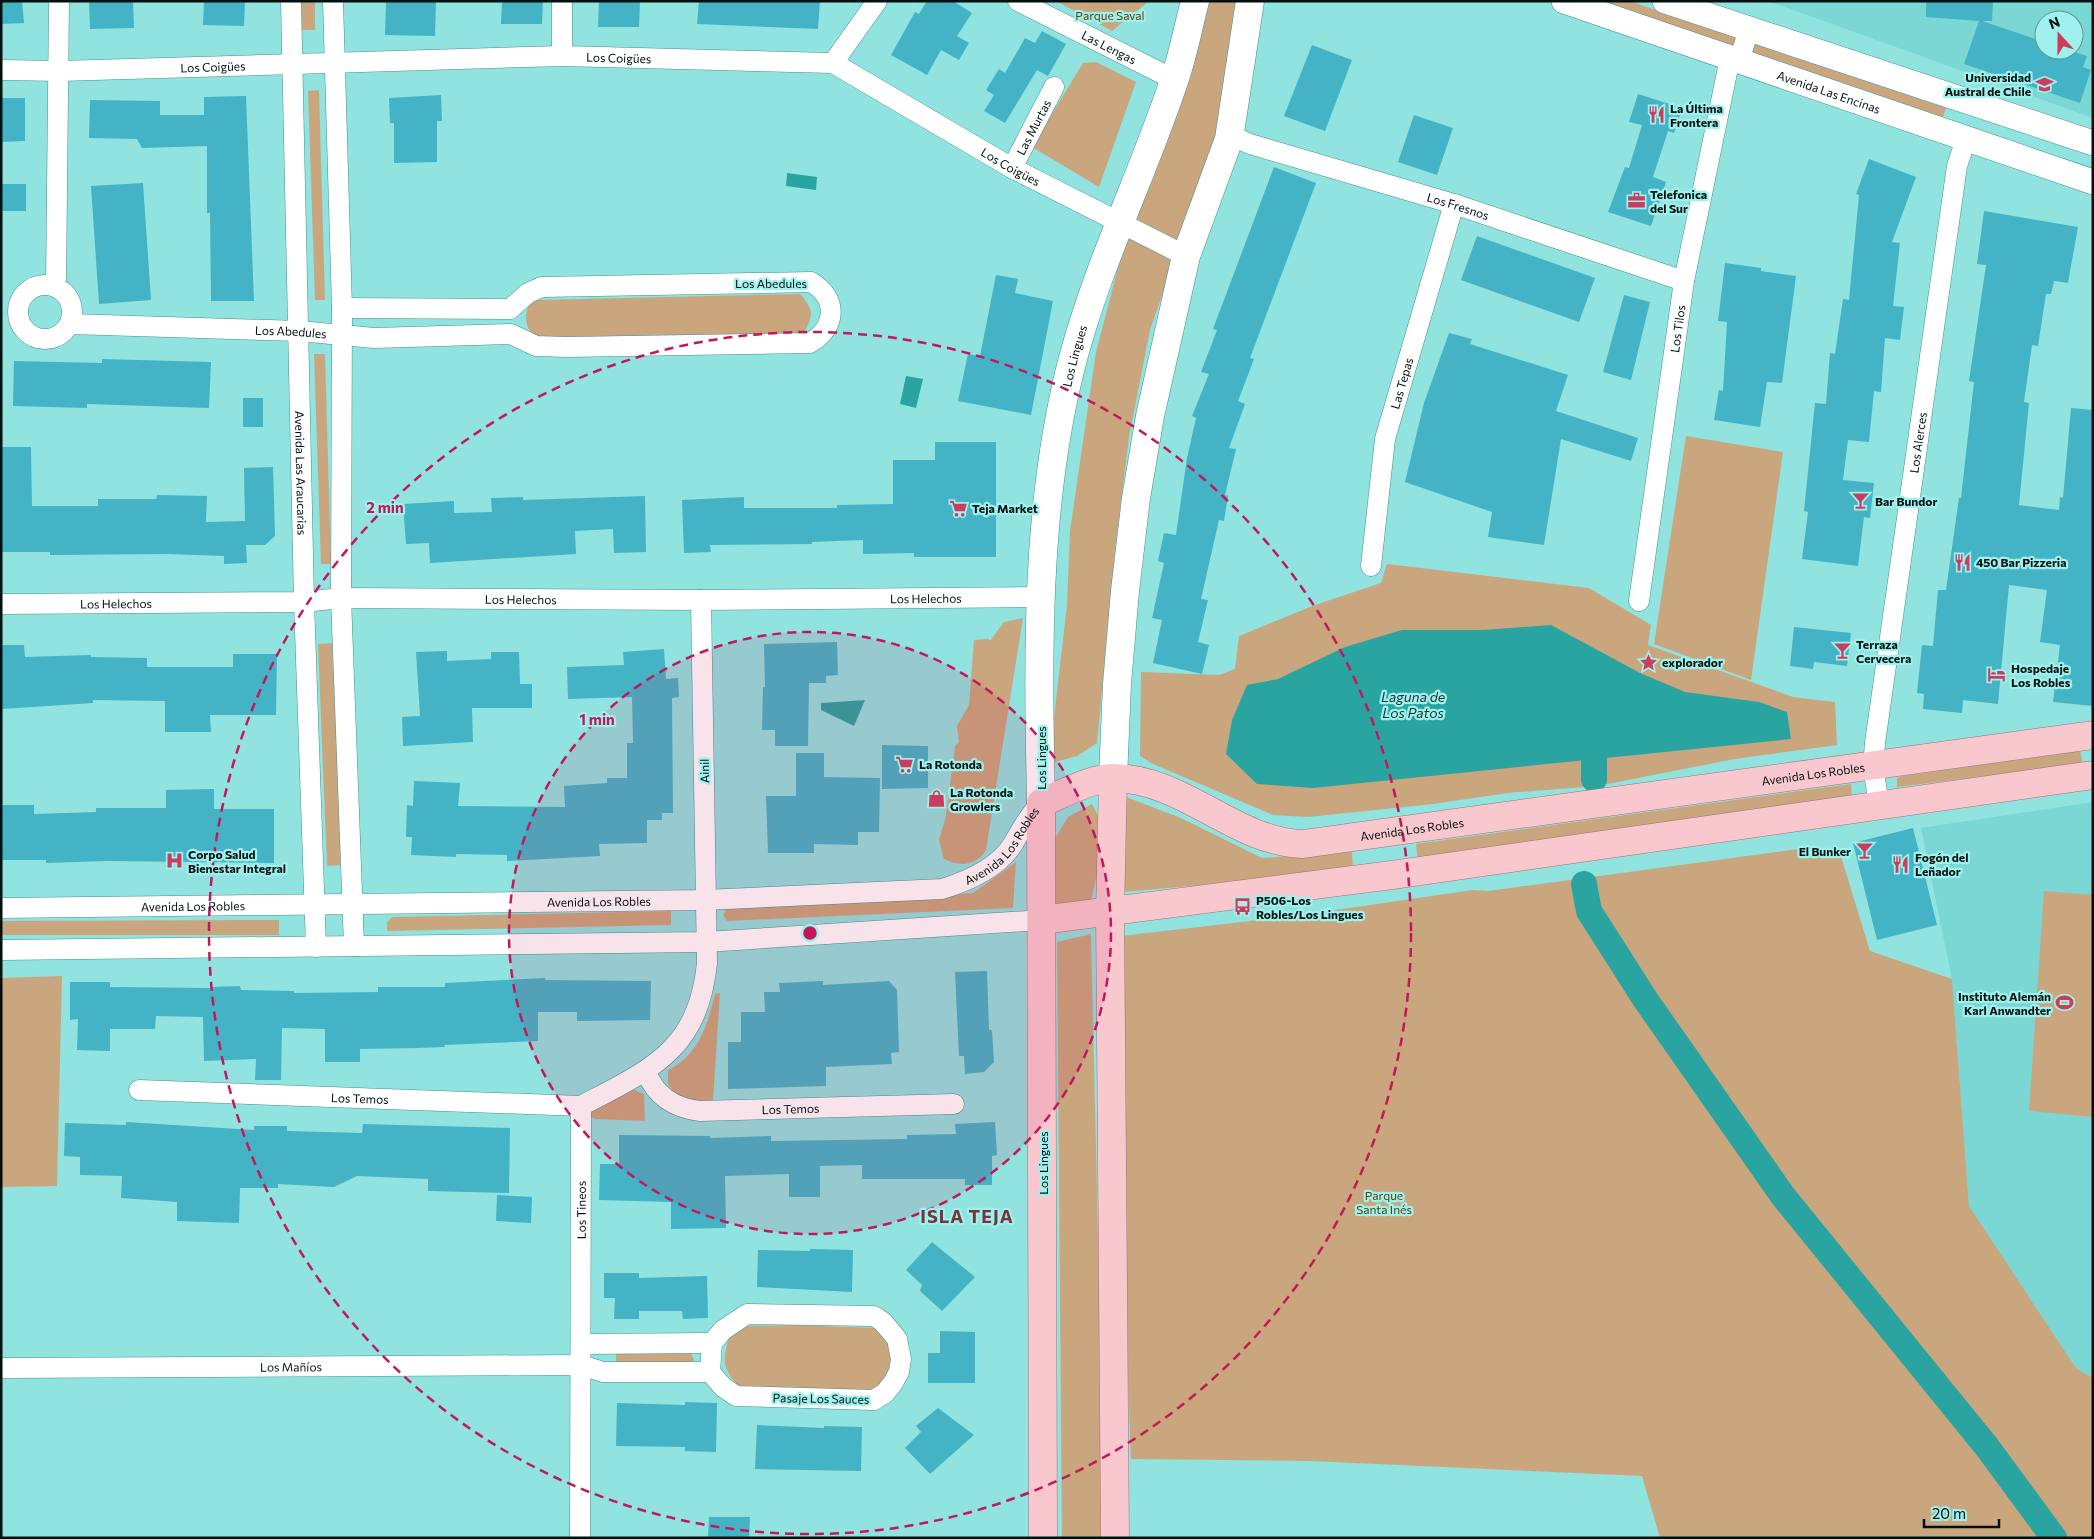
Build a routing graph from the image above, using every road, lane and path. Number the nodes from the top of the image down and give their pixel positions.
1 (59, 1) edge
2 (290, 1) edge
3 (333, 1) edge
4 (562, 1) edge
5 (876, 1) edge
6 (1018, 1) edge
7 (1195, 1) edge
8 (1250, 1) edge
9 (1564, 1) edge
10 (1665, 1) edge
11 (1749, 29) junction
12 (562, 56) junction
13 (1735, 60) junction
14 (335, 62) junction
15 (833, 62) junction
16 (292, 64) junction
17 (1, 70) edge
18 (60, 71) junction
19 (1175, 80) junction
20 (1054, 87) dead end
21 (1230, 135) junction
22 (1966, 139) junction
23 (2093, 143) edge
24 (1012, 168) junction
25 (2093, 182) edge
26 (1454, 204) junction
27 (1120, 222) junction
28 (1186, 256) junction
29 (1684, 281) junction
30 (56, 286) junction
31 (342, 308) junction
32 (510, 309) junction
33 (70, 324) junction
34 (299, 330) junction
35 (511, 334) junction
36 (342, 336) junction
37 (1371, 566) dead end
38 (1041, 597) junction
39 (341, 598) junction
40 (701, 600) junction
41 (1639, 601) dead end
42 (304, 602) junction
43 (1, 604) edge
44 (2093, 735) edge
45 (1872, 766) junction
46 (2093, 775) edge
47 (1113, 778) junction
48 (1041, 803) junction
49 (1879, 805) junction
50 (1392, 833) junction
51 (1392, 875) junction
52 (705, 900) junction
53 (315, 904) junction
54 (353, 904) junction
55 (1, 908) edge
56 (1110, 913) junction
57 (1042, 920) junction
58 (706, 942) junction
59 (354, 946) junction
60 (316, 947) junction
61 (1, 950) edge
62 (646, 1072) junction
63 (139, 1090) dead end
64 (954, 1104) dead end
65 (581, 1106) junction
66 (712, 1343) junction
67 (582, 1344) junction
68 (581, 1365) junction
69 (1, 1368) edge
70 (710, 1372) junction
71 (580, 1538) edge
72 (1043, 1538) edge
73 (1115, 1538) edge

1 - 18 street
2 - 16 street, Avenida Las Araucarias
3 - 14 street
4 - 12 street
5 - 15 street
6 - 19 street, Las Lengas
7 - 19 main road, Los Lingues
8 - 21 main road
9 - 13 street, Avenida Las Encinas
10 - 11 street
11 - 13 street, Los Tilos
11 - 23 street
12 - 14 street, Los Coigües
12 - 15 street, Los Coigües
13 - 22 street, Avenida Las Encinas
13 - 29 street, Los Tilos
14 - 16 street, Los Coigües
14 - 31 street
15 - 24 street, Los Coigües
16 - 18 street, Los Coigües
16 - 34 street, Avenida Las Araucarias
17 - 18 street, Los Coigües
18 - 30 street
19 - 27 main road, Los Lingues
20 - 24 street, Las Murtas
21 - 26 street, Los Fresnos
21 - 28 main road
22 - 25 street, Avenida Las Encinas
22 - 45 street, Los Alerces
24 - 27 street, Los Coigües
26 - 29 street, Los Fresnos
26 - 37 street, Las Tepas
27 - 28 street, Los Coigües
27 - 38 main road, Los Lingues
28 - 47 main road
29 - 41 street, Los Tilos
30 - 33 street
30 - 33 street
31 - 32 street
31 - 36 street
32 - 35 street
32 - 35 street, Los Abedules
33 - 34 street, Los Abedules
34 - 36 street, Los Abedules
34 - 42 street, Avenida Las Araucarias
35 - 36 street, Los Abedules
36 - 39 street
38 - 40 street, Los Helechos
38 - 48 main road, Los Lingues
39 - 40 street, Los Helechos
39 - 42 street, Los Helechos
39 - 54 street
40 - 52 street, Ainil
42 - 43 street, Los Helechos
42 - 53 street, Avenida Las Araucarias
44 - 45 main road, Avenida Los Robles
45 - 49 street, Los Alerces
45 - 50 main road, Avenida Los Robles
46 - 49 main road
47 - 48 main road, Avenida Los Robles
47 - 50 main road, Avenida Los Robles
47 - 56 main road
48 - 52 street, Avenida Los Robles
48 - 57 main road, Los Lingues
49 - 51 main road
50 - 51 main road
51 - 56 main road
52 - 54 street, Avenida Los Robles
52 - 58 street, Ainil
53 - 54 street, Avenida Los Robles
53 - 55 street, Avenida Los Robles
53 - 60 street, Avenida Las Araucarias
54 - 59 street
56 - 57 main road
56 - 73 main road
57 - 58 street
57 - 72 main road, Los Lingues
58 - 59 street
58 - 62 street
59 - 60 street
60 - 61 street
62 - 64 street, Los Temos
62 - 65 street
63 - 65 street, Los Temos
65 - 67 street, Los Tineos
66 - 67 street
66 - 70 street
66 - 70 street, Pasaje Los Sauces
67 - 68 street, Los Tineos
68 - 69 street, Los Mañíos
68 - 70 street
68 - 71 street, Los Tineos

